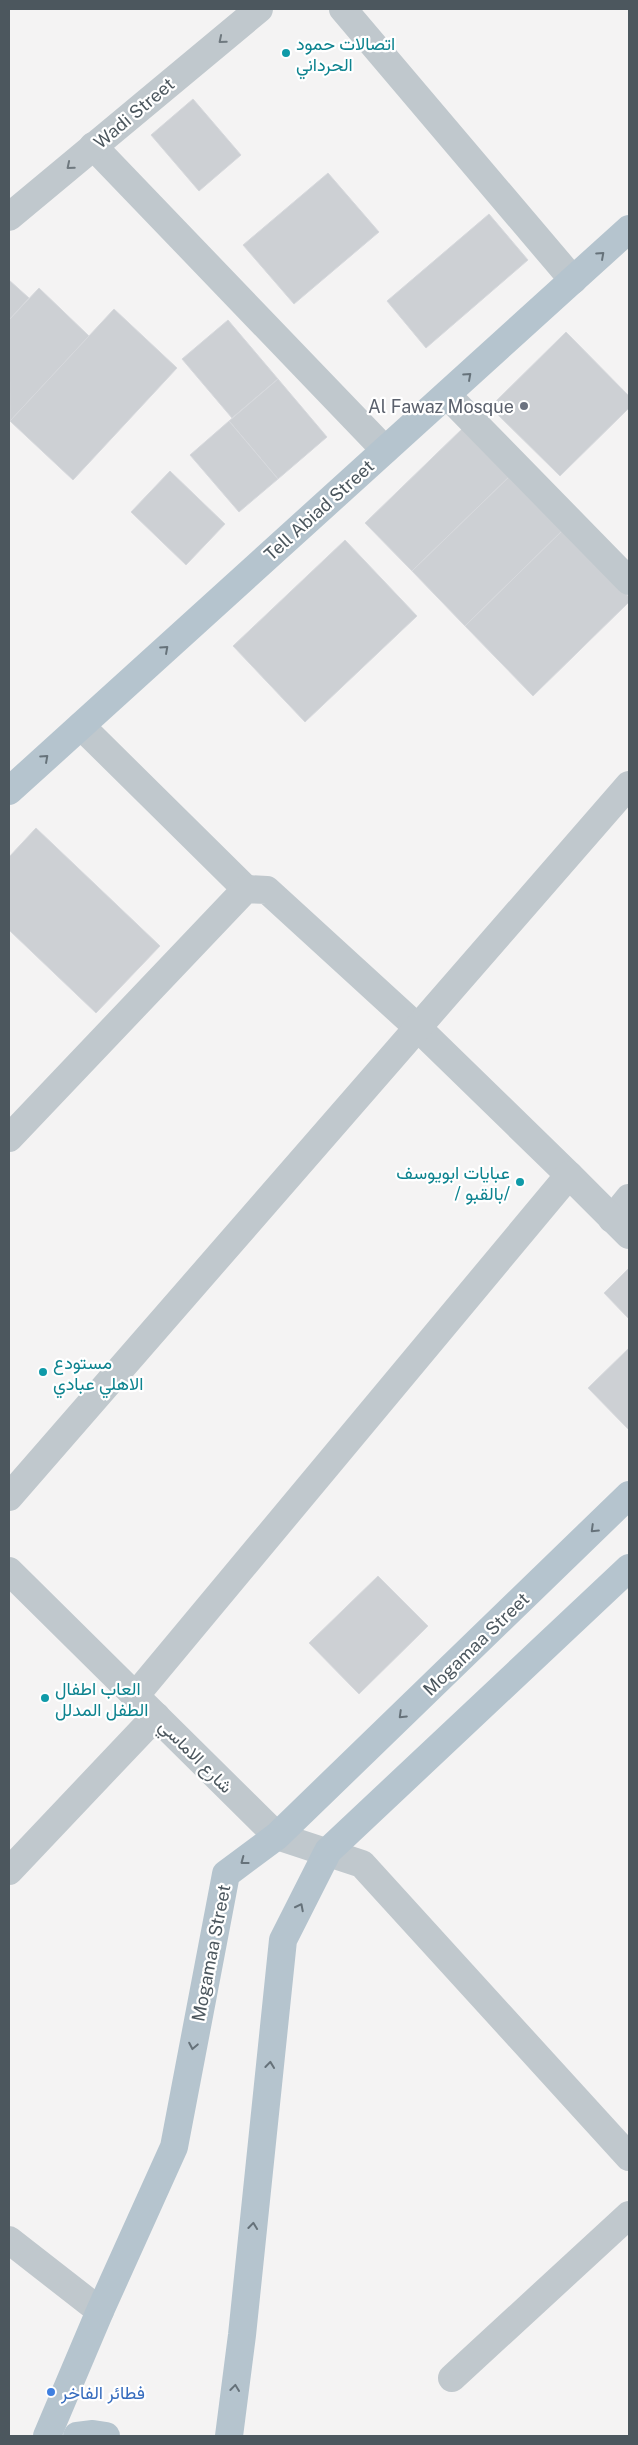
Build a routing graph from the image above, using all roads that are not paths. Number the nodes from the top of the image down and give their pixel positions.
1 (259, 9) edge
2 (343, 9) edge
3 (93, 146) junction
4 (9, 217) edge
5 (629, 229) edge
6 (573, 280) junction
7 (447, 394) junction
8 (385, 450) junction
9 (629, 581) edge
10 (81, 726) junction
11 (629, 785) edge
12 (9, 791) edge
13 (246, 889) junction
14 (418, 1028) junction
15 (9, 1138) edge
16 (569, 1175) junction
17 (629, 1198) edge
18 (621, 1227) edge
19 (629, 1495) edge
20 (9, 1497) edge
21 (629, 1568) edge
22 (9, 1571) edge
23 (135, 1696) junction
24 (156, 1716) junction
25 (277, 1836) junction
26 (328, 1851) junction
27 (9, 1871) edge
28 (629, 2157) edge
29 (629, 2215) edge
30 (9, 2240) edge
31 (100, 2311) junction
32 (452, 2378) dead end
33 (47, 2436) edge
34 (77, 2436) edge
35 (106, 2436) edge
36 (229, 2436) edge

1 -> 3 street, Wadi Street
2 - 6 street
3 -> 4 street, Wadi Street
3 - 8 street
6 -> 5 main road, Tell Abiad Street
7 -> 6 main road, Tell Abiad Street
7 - 8 main road, Tell Abiad Street
7 - 9 street
10 -> 8 main road, Tell Abiad Street
12 -> 10 main road, Tell Abiad Street
10 - 13 street
11 - 14 street
13 - 14 street
13 - 15 street
14 - 16 street
14 - 20 street
16 - 18 street
16 - 23 street
17 - 18 street
19 -> 25 main road, Mogamaa Street
21 - 26 main road
22 - 23 street, شارع الاماسي
23 - 24 street, شارع الاماسي
24 - 25 street, شارع الاماسي
24 - 27 street
25 - 26 street
25 -> 31 main road, Mogamaa Street
26 - 28 street
36 -> 26 main road
29 - 32 street
30 - 31 street
31 - 33 main road, Mogamaa Street
34 - 35 main road

